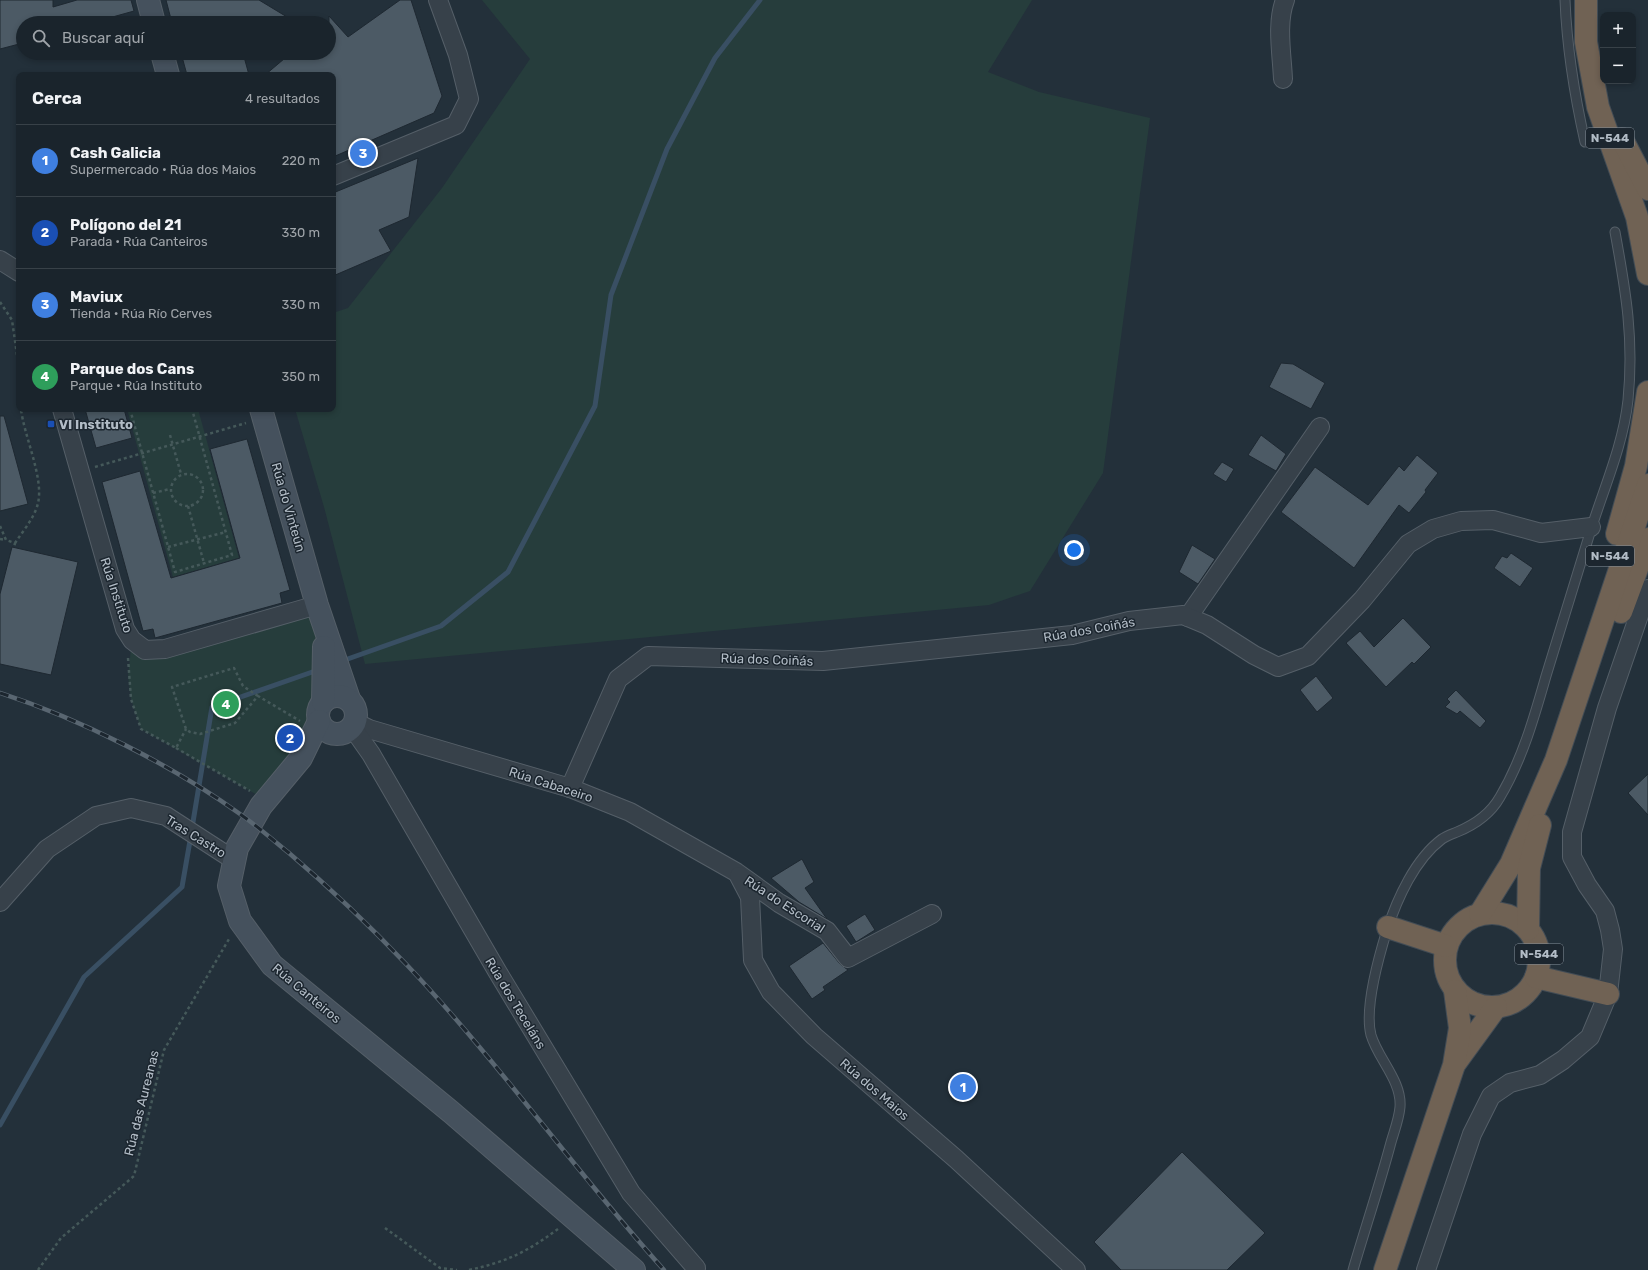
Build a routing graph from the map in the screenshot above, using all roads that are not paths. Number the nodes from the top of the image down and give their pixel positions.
1 (148, 0) edge
2 (438, 0) edge
3 (1285, 0) edge
4 (1565, 0) edge
5 (1586, 0) edge
6 (1590, 0) edge
7 (152, 16) edge
8 (164, 60) edge
9 (167, 72) edge
10 (1600, 72) edge
11 (1283, 79) dead end
12 (1604, 84) edge
13 (1585, 142) dead end
14 (336, 175) edge
15 (1648, 189) edge
16 (1615, 232) dead end
17 (0, 260) edge
18 (16, 270) edge
19 (1648, 274) edge
20 (1648, 392) edge
21 (63, 412) edge
22 (263, 414) edge
23 (1320, 427) dead end
24 (1648, 485) edge
25 (1591, 527) junction
26 (1648, 539) edge
27 (1648, 589) edge
28 (317, 605) junction
29 (1644, 613) edge
30 (1188, 618) junction
31 (1570, 720) junction
32 (337, 721) junction
33 (1556, 760) junction
34 (570, 788) junction
35 (234, 860) junction
36 (736, 872) junction
37 (0, 902) edge
38 (932, 914) dead end
39 (1480, 914) junction
40 (1388, 928) junction
41 (1528, 929) junction
42 (1446, 946) junction
43 (1536, 977) junction
44 (1455, 991) junction
45 (1608, 994) junction
46 (1496, 1007) junction
47 (1454, 1065) junction
48 (696, 1268) dead end
49 (634, 1270) edge
50 (1076, 1270) edge
51 (1353, 1270) edge
52 (1385, 1270) edge
53 (1426, 1270) edge

1 - 7 street
2 - 14 street
3 - 11 street
4 - 13 lane
5 - 19 highway, N-544
6 - 10 highway
8 - 9 street
12 - 15 highway
16 - 25 lane
17 - 18 street
20 - 31 highway, N-544
21 - 28 street, Rúa Instituto
22 - 28 street, Rúa do Vinteún
23 - 30 street
24 - 31 highway, N-544
25 - 30 street, Rúa dos Coiñás
25 - 40 lane
26 - 31 highway, N-544
27 - 29 street
28 - 32 street
28 - 32 street
29 - 45 street
30 - 34 street, Rúa dos Coiñás
31 - 33 highway, N-544
32 - 34 street, Rúa Cabaceiro
32 - 35 street, Rúa Canteiros
32 - 48 street, Rúa dos Teceláns
33 - 39 highway, N-544
33 - 41 highway, N-544
34 - 36 street, Rúa Cabaceiro
35 - 37 street, Tras Castro
35 - 49 street, Rúa Canteiros
36 - 38 street, Rúa do Escorial
36 - 50 street, Rúa dos Maios
39 - 41 highway, N-544
39 - 42 highway, N-544
40 - 42 highway
40 - 51 lane
41 - 43 highway, N-544
42 - 44 highway, N-544
43 - 45 highway
43 - 46 highway, N-544
44 - 46 highway, N-544
44 - 47 highway, N-544
45 - 53 street
46 - 47 highway, N-544
47 - 52 highway, N-544

